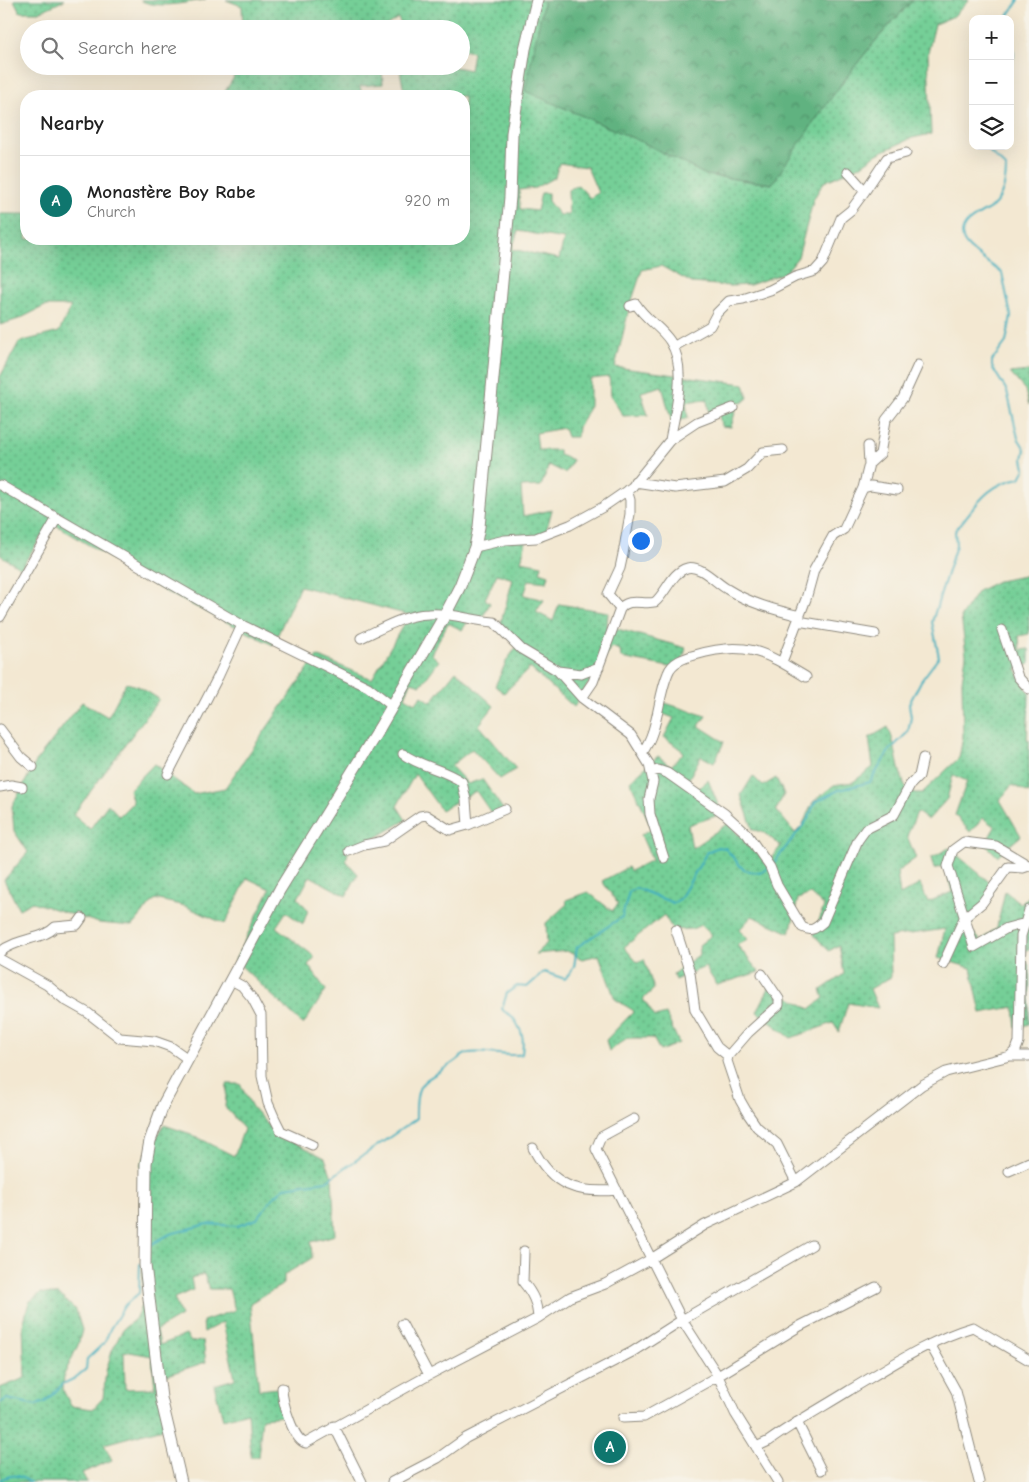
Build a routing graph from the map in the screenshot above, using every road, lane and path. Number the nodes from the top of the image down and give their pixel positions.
1 (537, 0) edge
2 (906, 153) dead end
3 (848, 172) dead end
4 (865, 191) junction
5 (630, 306) dead end
6 (673, 347) junction
7 (918, 366) dead end
8 (733, 408) dead end
9 (670, 440) junction
10 (868, 446) dead end
11 (783, 450) dead end
12 (869, 464) junction
13 (635, 482) junction
14 (0, 485) edge
15 (863, 488) junction
16 (627, 490) junction
17 (896, 490) dead end
18 (57, 518) junction
19 (475, 547) junction
20 (620, 609) junction
21 (445, 615) junction
22 (0, 617) edge
23 (799, 619) junction
24 (242, 625) junction
25 (1002, 630) dead end
26 (875, 634) dead end
27 (362, 638) dead end
28 (782, 662) junction
29 (598, 667) junction
30 (558, 670) junction
31 (806, 677) dead end
32 (1029, 689) edge
33 (582, 698) junction
34 (392, 706) junction
35 (0, 729) edge
36 (642, 753) junction
37 (403, 754) dead end
38 (923, 758) dead end
39 (33, 767) dead end
40 (652, 772) junction
41 (168, 774) dead end
42 (0, 787) edge
43 (22, 787) dead end
44 (505, 810) dead end
45 (468, 826) junction
46 (349, 851) dead end
47 (664, 858) dead end
48 (1029, 865) edge
49 (1029, 910) edge
50 (82, 918) dead end
51 (964, 918) junction
52 (1026, 923) junction
53 (676, 930) dead end
54 (0, 952) edge
55 (0, 959) edge
56 (943, 964) dead end
57 (762, 974) dead end
58 (231, 980) junction
59 (728, 1056) junction
60 (1010, 1056) junction
61 (1029, 1056) edge
62 (188, 1059) junction
63 (634, 1119) dead end
64 (312, 1146) dead end
65 (533, 1148) dead end
66 (1029, 1162) edge
67 (1009, 1171) dead end
68 (796, 1182) junction
69 (617, 1190) junction
70 (812, 1245) dead end
71 (524, 1251) dead end
72 (651, 1259) junction
73 (876, 1287) dead end
74 (538, 1318) junction
75 (682, 1320) junction
76 (402, 1324) dead end
77 (930, 1344) junction
78 (1029, 1360) edge
79 (429, 1375) junction
80 (718, 1376) junction
81 (282, 1388) dead end
82 (623, 1418) dead end
83 (797, 1422) junction
84 (334, 1426) junction
85 (756, 1447) junction
86 (821, 1470) dead end
87 (181, 1482) edge
88 (362, 1482) edge
89 (392, 1482) edge
90 (778, 1482) edge
91 (979, 1482) edge

1 - 19 main road
2 - 4 street
3 - 4 street
4 - 6 street
5 - 6 street
6 - 9 street
7 - 12 street
8 - 9 street
9 - 13 street
10 - 12 street
11 - 13 street
12 - 15 street
13 - 16 street
14 - 18 street
15 - 17 street
15 - 23 street
16 - 19 street
16 - 20 street
18 - 22 street
18 - 24 street
19 - 21 main road
20 - 23 street
20 - 29 street
21 - 27 street
21 - 30 street
21 - 34 main road
23 - 26 street
23 - 28 street
24 - 34 street
24 - 41 street
25 - 32 street
28 - 31 street
28 - 36 street
29 - 30 street
29 - 33 street
30 - 33 street
33 - 36 street
34 - 58 main road
35 - 39 street
36 - 40 street
37 - 45 street
38 - 40 street
40 - 47 street
42 - 43 street
44 - 45 street
45 - 46 street
48 - 51 street
48 - 51 street
49 - 52 street
50 - 54 street
51 - 52 street
51 - 56 street
52 - 60 street
53 - 59 street
55 - 62 street
57 - 59 street
58 - 62 main road
58 - 64 street
59 - 68 street
60 - 61 street
60 - 68 street
62 - 87 main road
63 - 69 street
65 - 69 street
66 - 67 street
68 - 72 street
69 - 72 street
70 - 75 street
71 - 74 street
72 - 74 street
72 - 75 street
73 - 80 street
74 - 79 street
75 - 80 street
75 - 89 street
76 - 79 street
77 - 78 street
77 - 83 street
77 - 91 street
79 - 84 street
80 - 82 street
80 - 85 street
81 - 84 street
83 - 85 street
83 - 86 street
84 - 88 street
85 - 90 street

